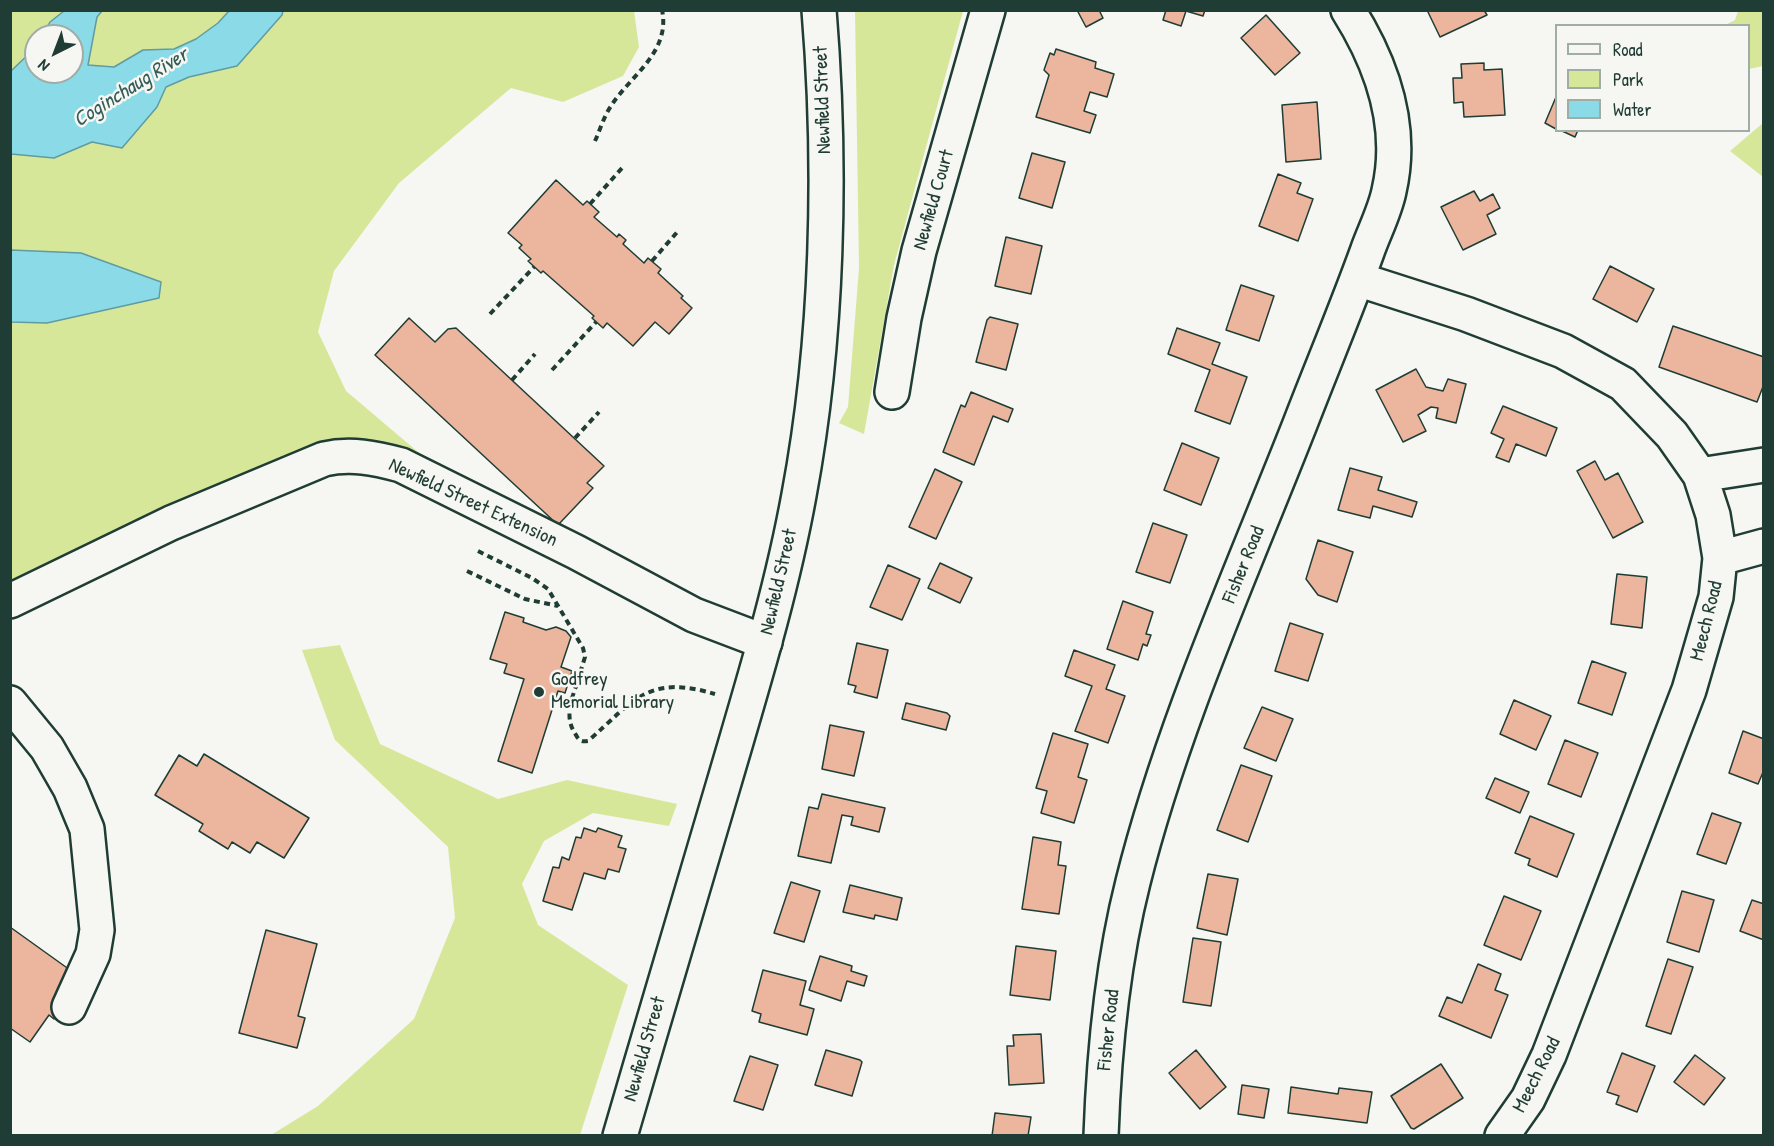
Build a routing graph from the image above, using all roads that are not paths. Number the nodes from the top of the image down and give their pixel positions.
1 (819, 10) edge
2 (988, 10) edge
3 (1348, 10) edge
4 (1357, 279) junction
5 (892, 392) dead end
6 (1764, 465) edge
7 (1701, 475) junction
8 (1764, 546) edge
9 (1720, 558) junction
10 (10, 601) edge
11 (765, 642) junction
12 (10, 703) edge
13 (69, 1006) dead end
14 (620, 1136) edge
15 (1101, 1136) edge
16 (1502, 1136) edge

1 - 11 street, Newfield Street
2 - 5 street, Newfield Court
3 - 4 street, Fisher Road
4 - 7 street, Meech Road
4 - 15 street, Fisher Road
6 - 7 street
7 - 9 street, Meech Road
8 - 9 street
9 - 16 street, Meech Road
10 - 11 street, Newfield Street Extension
11 - 14 street, Newfield Street
12 - 13 street

